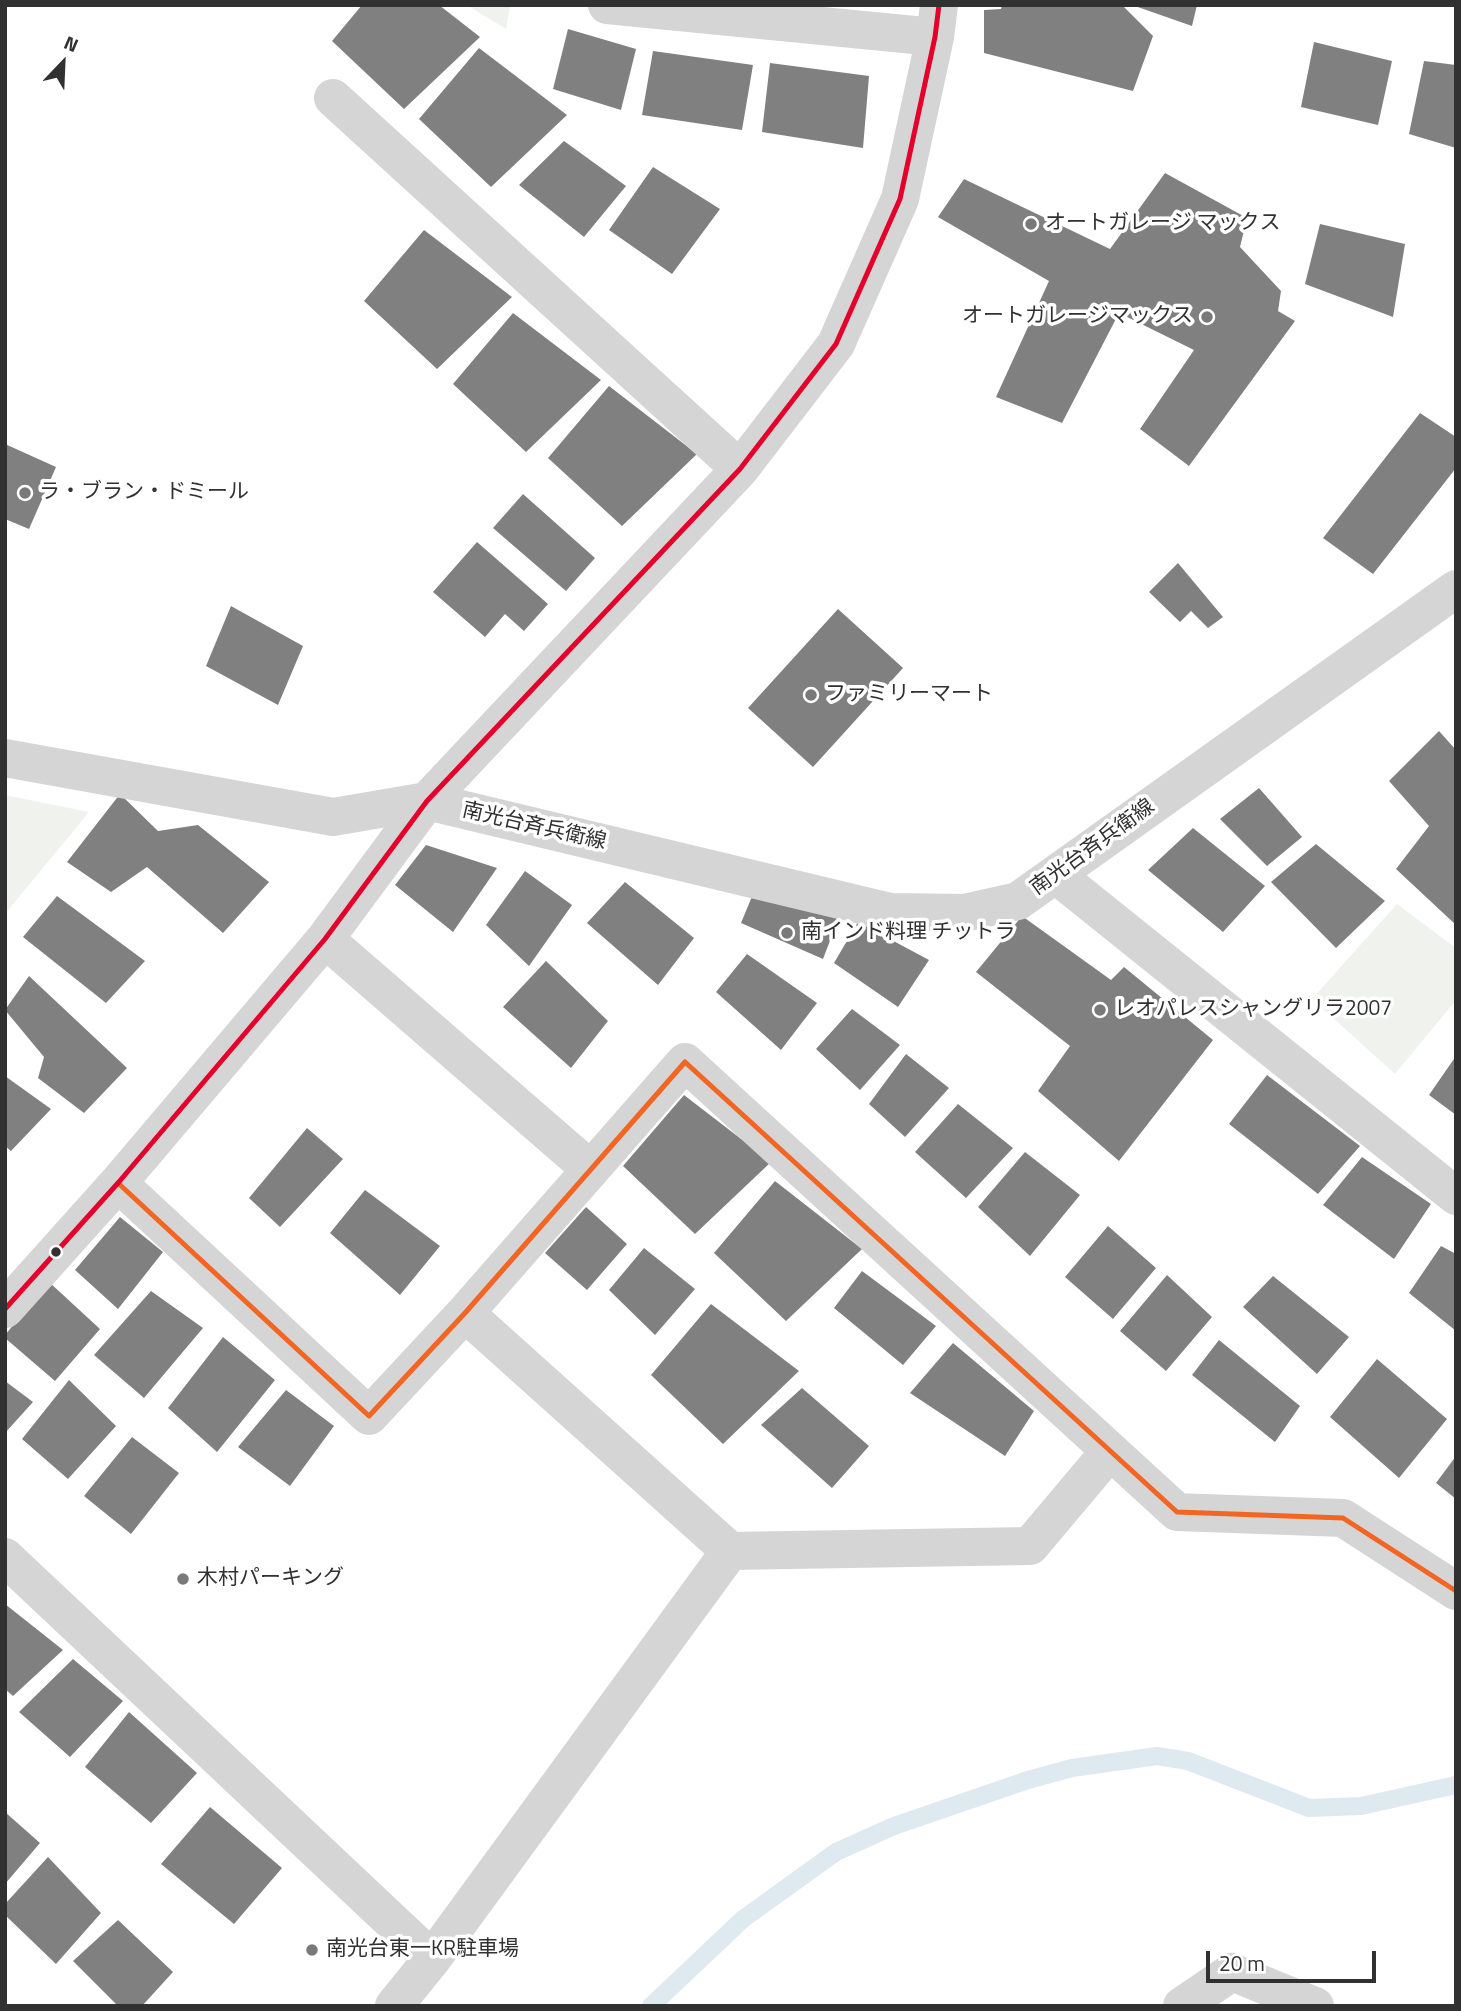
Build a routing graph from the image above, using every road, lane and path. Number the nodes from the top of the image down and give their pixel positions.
1 (607, 5) edge
2 (937, 21) edge
3 (333, 98) dead end
4 (740, 469) junction
5 (1456, 589) edge
6 (5, 758) edge
7 (427, 801) junction
8 (1056, 875) junction
9 (325, 939) junction
10 (590, 1169) junction
11 (118, 1183) junction
12 (1456, 1196) edge
13 (5, 1309) edge
14 (464, 1313) junction
15 (1110, 1451) junction
16 (730, 1551) junction
17 (5, 1557) edge
18 (1456, 1591) edge
19 (432, 1959) junction
20 (394, 2006) edge
21 (1182, 2006) edge
22 (1315, 2006) edge

1 - 2 street
2 - 4 street
3 - 4 street
4 - 7 street
5 - 8 street, 南光台斉兵衛線
6 - 7 street
7 - 8 street, 南光台斉兵衛線
7 - 9 street
8 - 12 street
9 - 10 street
9 - 11 street
10 - 14 street
10 - 15 street
11 - 13 street
11 - 14 street
14 - 16 street
15 - 16 street
15 - 18 street
16 - 19 street
17 - 19 street
19 - 20 street
21 - 22 street

